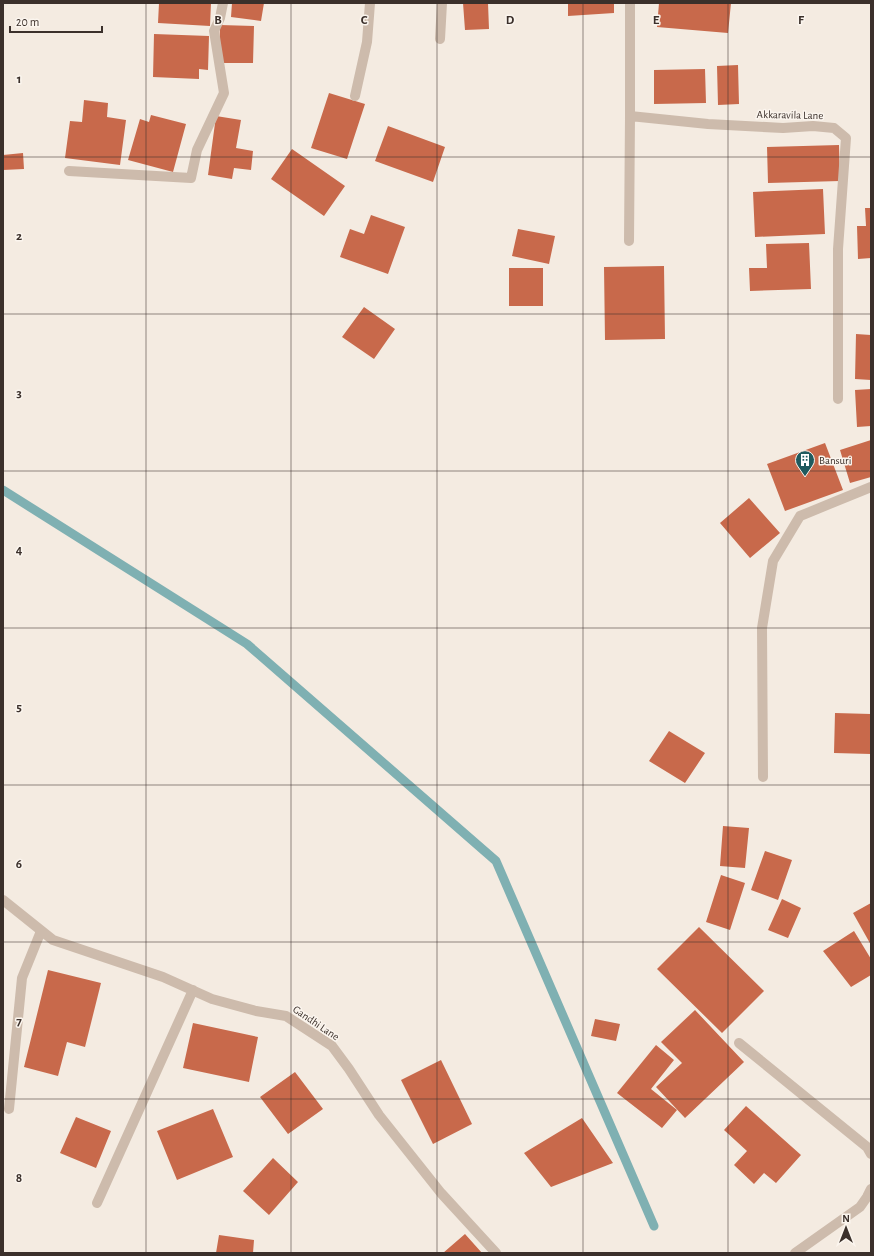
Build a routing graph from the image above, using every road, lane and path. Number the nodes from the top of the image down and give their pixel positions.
1 (223, 3) edge
2 (370, 3) edge
3 (442, 3) edge
4 (630, 3) edge
5 (440, 40) dead end
6 (355, 96) dead end
7 (630, 116) junction
8 (68, 171) dead end
9 (629, 241) dead end
10 (838, 399) dead end
11 (871, 487) edge
12 (763, 777) dead end
13 (3, 900) edge
14 (41, 931) junction
15 (193, 990) junction
16 (739, 1043) dead end
17 (9, 1109) dead end
18 (871, 1154) edge
19 (871, 1189) edge
20 (97, 1203) dead end
21 (496, 1253) edge
22 (795, 1253) edge

1 - 8 street
2 - 6 street
3 - 5 street
4 - 7 street
7 - 9 street
7 - 10 street, Akkaravila Lane
11 - 12 street
13 - 14 street, Gandhi Lane
14 - 15 street, Gandhi Lane
14 - 17 street
15 - 20 street
15 - 21 street, Gandhi Lane
16 - 18 street
19 - 22 street

